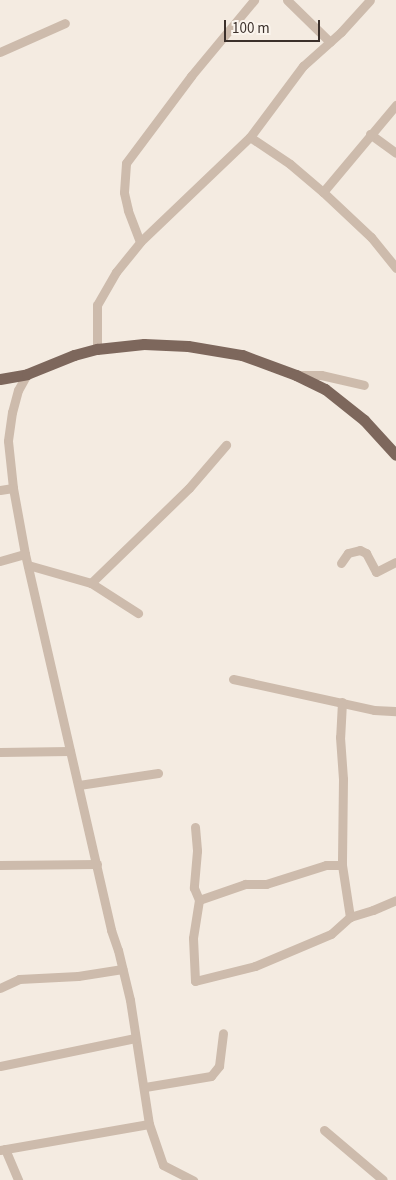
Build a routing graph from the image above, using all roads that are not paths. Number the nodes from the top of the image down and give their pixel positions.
1 (254, 0) edge
2 (287, 0) edge
3 (370, 0) edge
4 (66, 23) dead end
5 (330, 42) junction
6 (0, 52) edge
7 (396, 105) edge
8 (370, 134) junction
9 (250, 137) junction
10 (396, 153) edge
11 (323, 192) junction
12 (140, 242) junction
13 (396, 268) edge
14 (97, 349) junction
15 (27, 374) junction
16 (296, 375) junction
17 (0, 379) edge
18 (364, 385) dead end
19 (4, 442) edge
20 (226, 445) dead end
21 (396, 455) edge
22 (13, 488) junction
23 (0, 490) edge
24 (25, 554) junction
25 (0, 561) edge
26 (396, 562) edge
27 (341, 563) dead end
28 (28, 565) junction
29 (91, 583) junction
30 (138, 613) dead end
31 (232, 679) dead end
32 (342, 702) junction
33 (396, 711) edge
34 (0, 741) edge
35 (70, 751) junction
36 (1, 752) edge
37 (158, 773) dead end
38 (79, 785) junction
39 (195, 827) dead end
40 (97, 864) junction
41 (0, 865) edge
42 (342, 865) junction
43 (199, 900) junction
44 (396, 900) edge
45 (350, 917) junction
46 (122, 969) junction
47 (0, 988) edge
48 (223, 1033) dead end
49 (135, 1038) junction
50 (0, 1066) edge
51 (145, 1087) junction
52 (149, 1124) junction
53 (324, 1130) dead end
54 (3, 1150) edge
55 (18, 1180) edge
56 (193, 1180) edge
57 (383, 1180) edge

1 - 12 street
2 - 5 street
3 - 5 street
4 - 6 street
5 - 9 street
7 - 8 street
8 - 10 street
8 - 11 street
9 - 11 street
9 - 12 street
11 - 13 street
12 - 14 street
14 - 15 main road
14 - 16 main road
15 - 17 main road
15 - 19 street
16 - 18 street
16 - 21 main road
19 - 22 street
20 - 29 street
22 - 23 street
22 - 24 street
24 - 25 street
24 - 28 street
26 - 27 street
28 - 29 street
28 - 35 street
29 - 30 street
31 - 32 street
32 - 33 street
32 - 42 street
34 - 36 street
35 - 36 street
35 - 38 street
37 - 38 street
38 - 40 street
39 - 43 street
40 - 41 street
40 - 46 street
42 - 43 street
42 - 45 street
43 - 45 street
44 - 45 street
46 - 47 street
46 - 49 street
48 - 51 street
49 - 50 street
49 - 51 street
51 - 52 street
52 - 54 street
52 - 56 street
53 - 57 street
54 - 55 street

